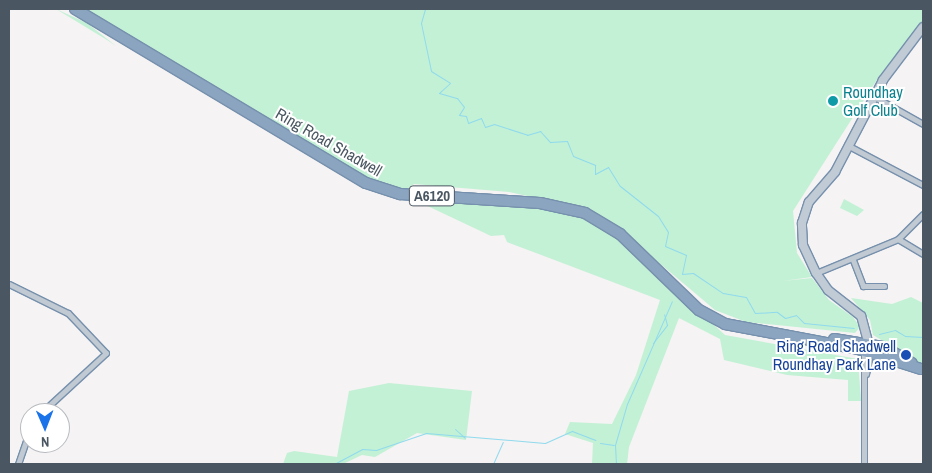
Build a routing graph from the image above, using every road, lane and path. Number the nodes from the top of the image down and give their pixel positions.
1 (75, 9) edge
2 (923, 27) edge
3 (873, 96) junction
4 (923, 124) edge
5 (846, 145) junction
6 (923, 185) edge
7 (923, 214) edge
8 (898, 239) junction
9 (923, 254) edge
10 (853, 260) junction
11 (816, 273) junction
12 (9, 284) edge
13 (884, 286) dead end
14 (867, 347) junction
15 (922, 370) edge
16 (51, 403) edge
17 (864, 464) edge

1 - 14 highway, Ring Road Shadwell / A6120
2 - 3 street
3 - 4 street
3 - 5 street
5 - 6 street
5 - 11 street
7 - 8 street
8 - 9 street
8 - 10 street
10 - 11 street
10 - 13 street
11 - 14 street
12 - 16 street
14 - 15 highway, A6120
14 - 17 street

